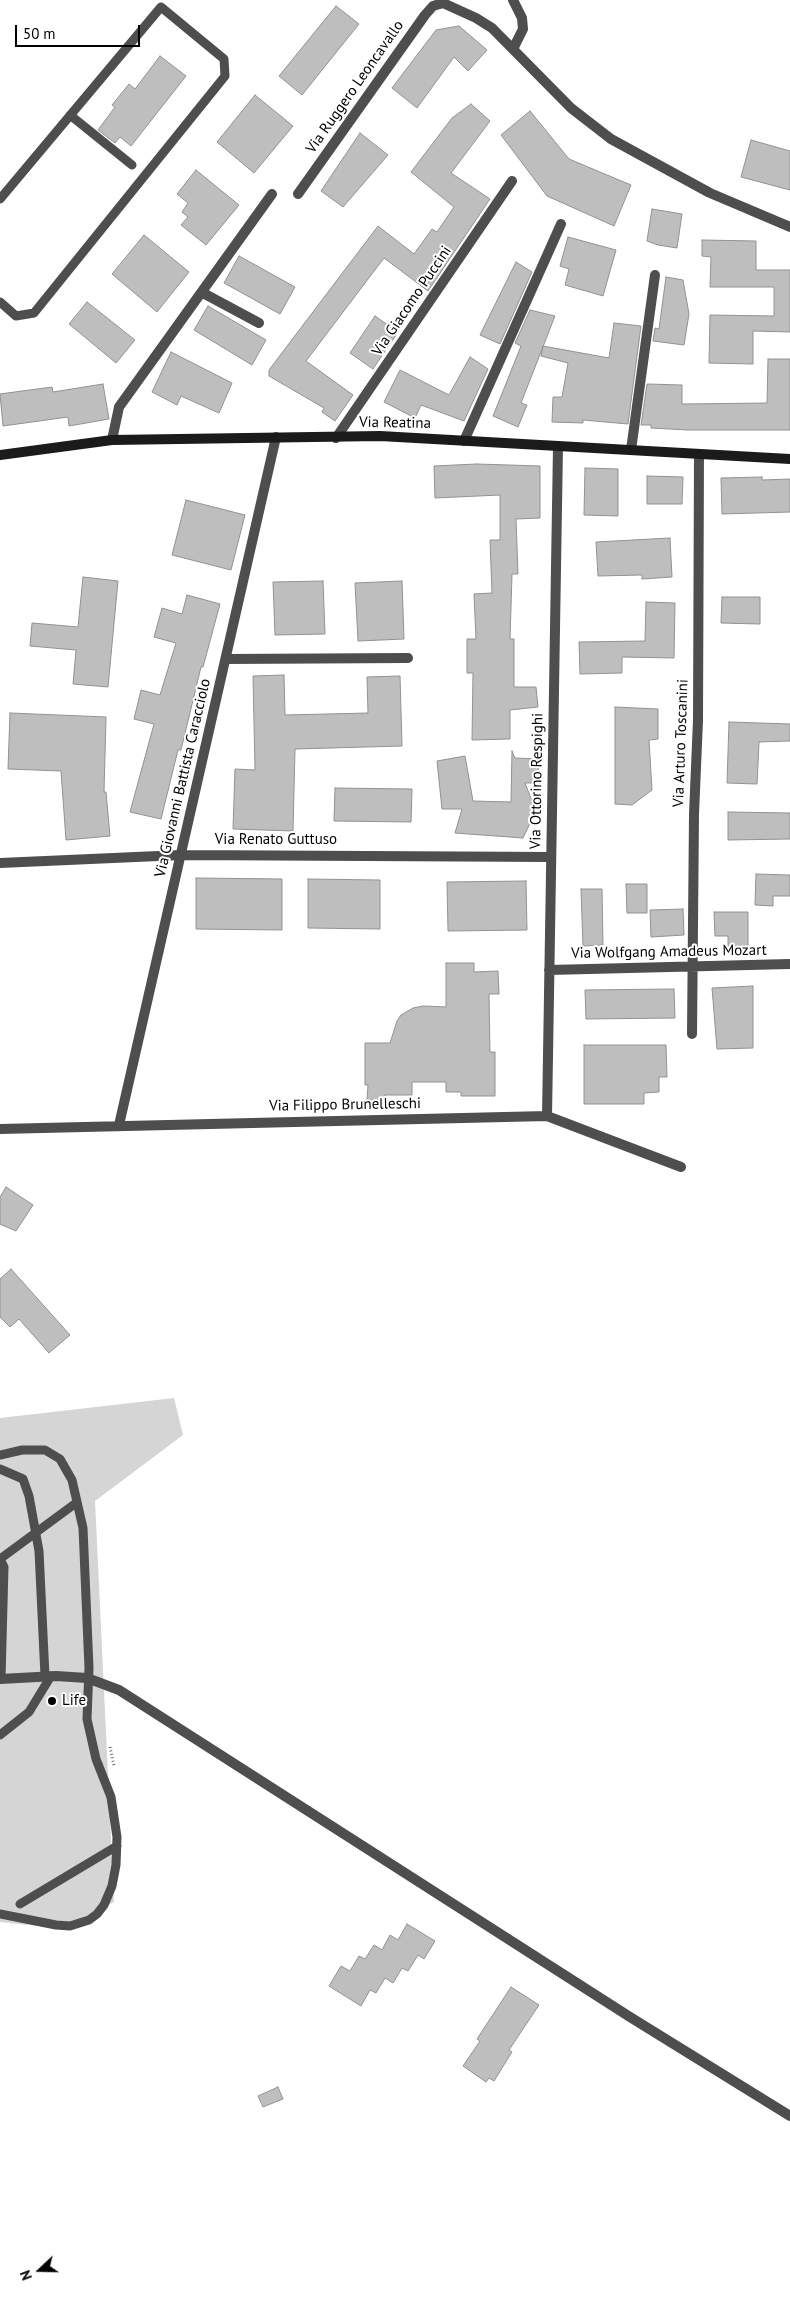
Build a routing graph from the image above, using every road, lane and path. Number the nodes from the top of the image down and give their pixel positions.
1 (513, 0) edge
2 (513, 48) junction
3 (70, 115) junction
4 (132, 166) dead end
5 (512, 181) dead end
6 (272, 194) dead end
7 (298, 194) dead end
8 (0, 199) edge
9 (561, 224) dead end
10 (790, 227) edge
11 (655, 275) dead end
12 (203, 293) junction
13 (0, 302) edge
14 (259, 323) dead end
15 (276, 437) junction
16 (336, 438) junction
17 (112, 440) junction
18 (464, 440) junction
19 (558, 446) junction
20 (631, 450) junction
21 (699, 454) junction
22 (0, 455) edge
23 (790, 459) edge
24 (408, 658) dead end
25 (226, 659) junction
26 (181, 855) junction
27 (551, 857) junction
28 (0, 863) edge
29 (790, 964) edge
30 (693, 966) junction
31 (549, 970) junction
32 (692, 1034) dead end
33 (547, 1116) junction
34 (119, 1125) junction
35 (0, 1129) edge
36 (682, 1167) dead end
37 (0, 1455) edge
38 (0, 1469) edge
39 (76, 1503) junction
40 (36, 1532) junction
41 (0, 1559) edge
42 (2, 1585) edge
43 (48, 1676) junction
44 (86, 1678) junction
45 (1, 1679) edge
46 (0, 1735) edge
47 (117, 1846) junction
48 (20, 1904) dead end
49 (0, 1914) edge
50 (790, 2116) edge

1 - 2 street
2 - 7 street, Via Ruggero Leoncavallo
2 - 10 street, Via Ruggero Leoncavallo
3 - 4 lane
3 - 8 lane
3 - 13 lane
5 - 16 street, Via Giacomo Puccini
6 - 12 street
9 - 18 street
11 - 20 street
12 - 14 street
12 - 17 street
15 - 16 street, Via Reatina
15 - 17 street, Via Reatina
15 - 25 street, Via Giovanni Battista Caracciolo
16 - 18 street, Via Reatina
17 - 22 street, Via Reatina
18 - 19 street, Via Reatina
19 - 20 street, Via Reatina
19 - 27 street, Via Ottorino Respighi
20 - 21 street, Via Reatina
21 - 23 street, Via Reatina
21 - 30 street, Via Arturo Toscanini
24 - 25 street
25 - 26 street, Via Giovanni Battista Caracciolo
26 - 27 street, Via Renato Guttuso
26 - 28 street, Via Renato Guttuso
26 - 34 street, Via Giovanni Battista Caracciolo
27 - 31 street, Via Ottorino Respighi
29 - 30 street, Via Wolfgang Amadeus Mozart
30 - 31 street, Via Wolfgang Amadeus Mozart
30 - 32 street, Via Arturo Toscanini
31 - 33 street, Via Ottorino Respighi
33 - 34 street, Via Filippo Brunelleschi
33 - 36 street, Via Filippo Brunelleschi
34 - 35 street, Via Filippo Brunelleschi
37 - 39 lane
38 - 40 lane
39 - 40 lane
39 - 44 lane
40 - 41 lane
40 - 43 lane
41 - 42 lane
42 - 45 lane
43 - 44 street
43 - 45 street
43 - 46 lane
44 - 47 lane
44 - 50 street
47 - 48 lane
47 - 49 lane

